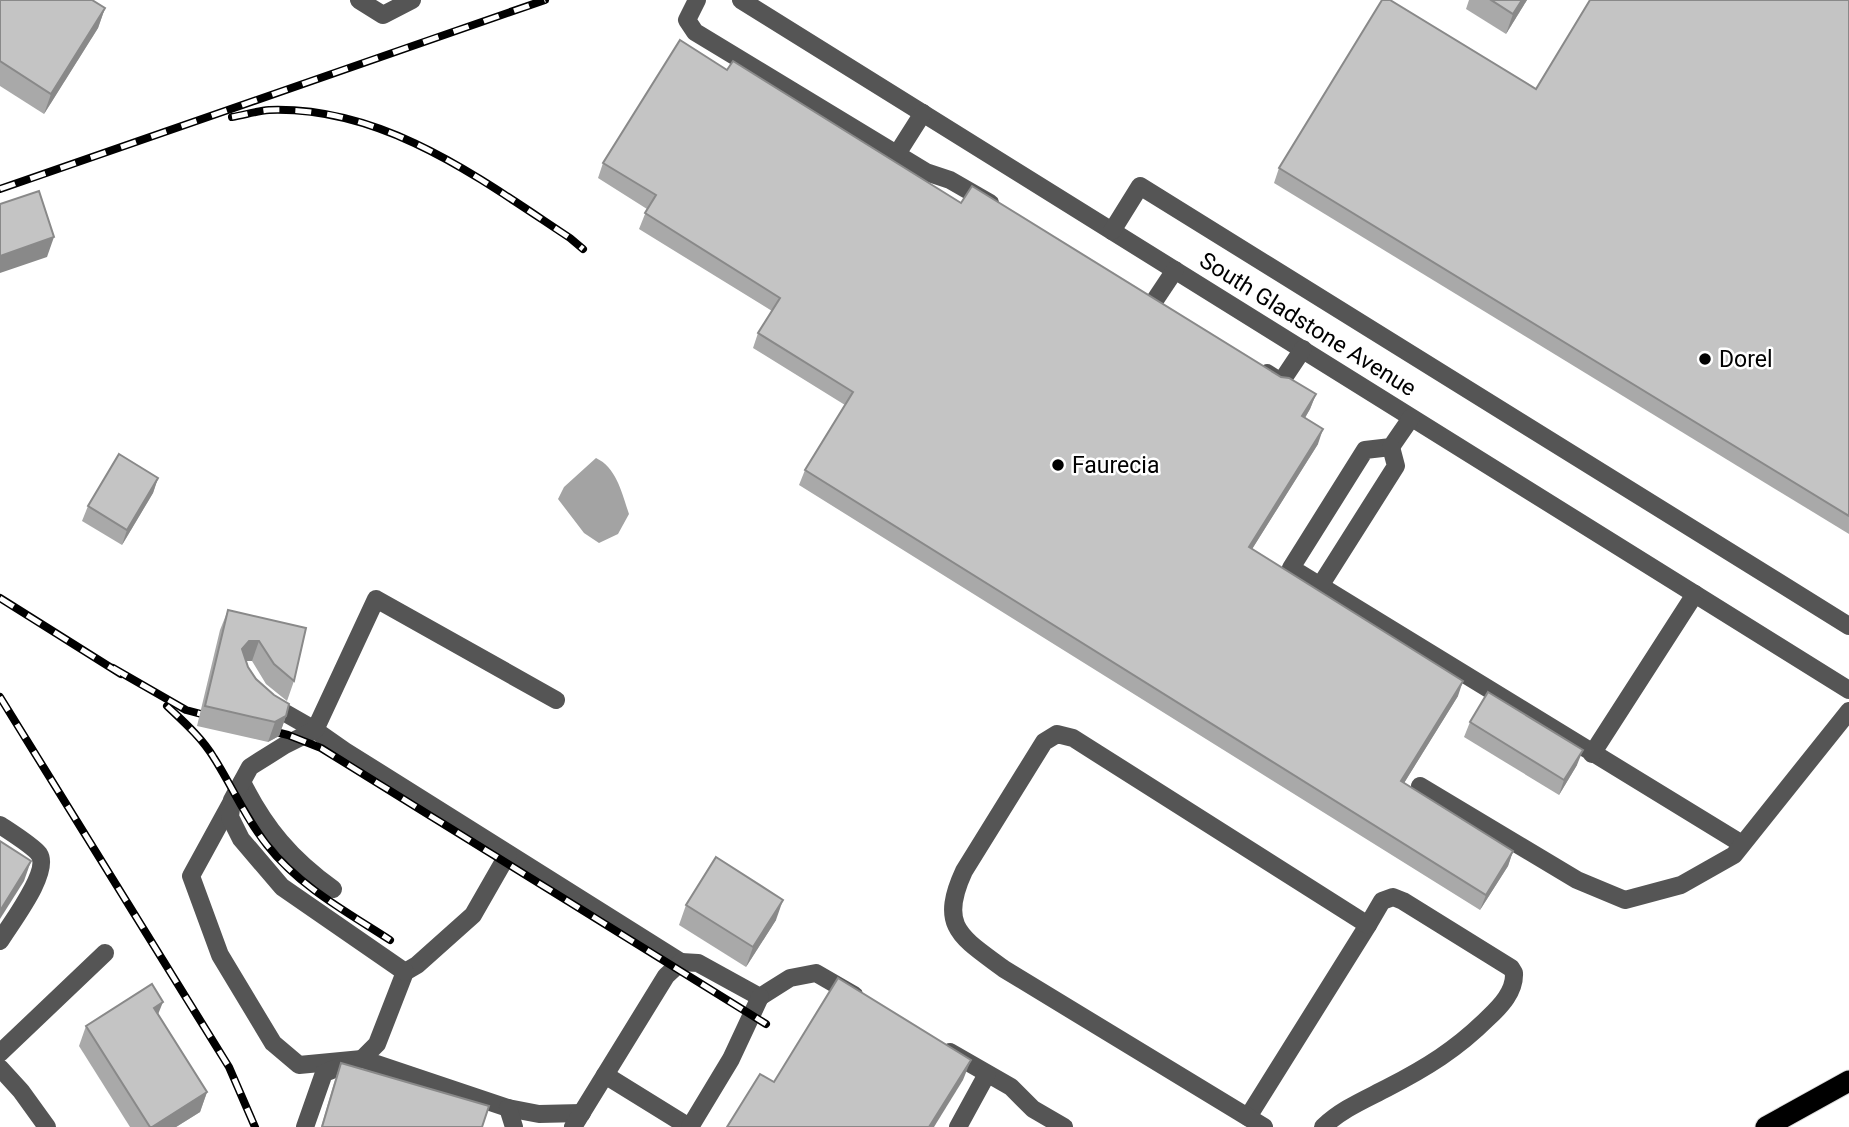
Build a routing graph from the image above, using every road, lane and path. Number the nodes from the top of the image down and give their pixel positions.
1 (359, 0) edge
2 (412, 0) edge
3 (696, 0) edge
4 (741, 0) edge
5 (923, 113) junction
6 (897, 154) junction
7 (1004, 211) edge
8 (1112, 231) junction
9 (1175, 270) junction
10 (1153, 303) edge
11 (1303, 349) junction
12 (1247, 360) edge
13 (1411, 418) junction
14 (1391, 447) junction
15 (1320, 586) junction
16 (1695, 594) junction
17 (1849, 626) edge
18 (255, 689) edge
19 (1849, 690) edge
20 (556, 700) dead end
21 (1849, 711) edge
22 (315, 730) junction
23 (1592, 754) junction
24 (242, 782) junction
25 (1420, 786) dead end
26 (232, 800) junction
27 (0, 825) edge
28 (1742, 845) junction
29 (508, 854) junction
30 (333, 889) dead end
31 (1368, 925) junction
32 (0, 941) edge
33 (105, 953) dead end
34 (681, 962) junction
35 (405, 972) junction
36 (760, 997) junction
37 (873, 1007) edge
38 (930, 1041) edge
39 (0, 1053) edge
40 (362, 1059) junction
41 (0, 1068) edge
42 (987, 1074) junction
43 (605, 1075) junction
44 (1849, 1081) edge
45 (508, 1108) junction
46 (1248, 1117) junction
47 (578, 1120) edge
48 (1777, 1124) edge
49 (47, 1127) edge
50 (306, 1127) edge
51 (514, 1127) edge
52 (690, 1127) edge
53 (958, 1127) edge
54 (1063, 1127) edge
55 (1264, 1127) edge
56 (1323, 1127) edge

1 - 2 street
3 - 6 street
4 - 5 street, South Gladstone Avenue
5 - 6 street
5 - 8 street, South Gladstone Avenue
6 - 7 street
8 - 9 street, South Gladstone Avenue
8 - 17 street
9 - 10 street
9 - 11 street, South Gladstone Avenue
11 - 12 street
11 - 13 street, South Gladstone Avenue
13 - 14 street
13 - 16 street, South Gladstone Avenue
14 - 15 street
14 - 15 street
15 - 23 street
16 - 19 street, South Gladstone Avenue
16 - 23 street
18 - 22 street
20 - 22 street
21 - 28 street
22 - 24 street
22 - 29 street
23 - 28 street
24 - 26 street
24 - 30 street
25 - 28 street
26 - 35 street
26 - 40 street
27 - 32 street
29 - 34 street
29 - 35 street
31 - 46 street
31 - 46 street
31 - 56 street
33 - 39 street
34 - 36 street
34 - 43 street
35 - 40 street
36 - 37 street
36 - 52 street
38 - 42 street
40 - 45 street
40 - 50 street
41 - 49 street
42 - 53 street
42 - 54 street
43 - 47 street
43 - 52 street
44 - 48 highway
45 - 47 street
45 - 51 street
46 - 55 street

